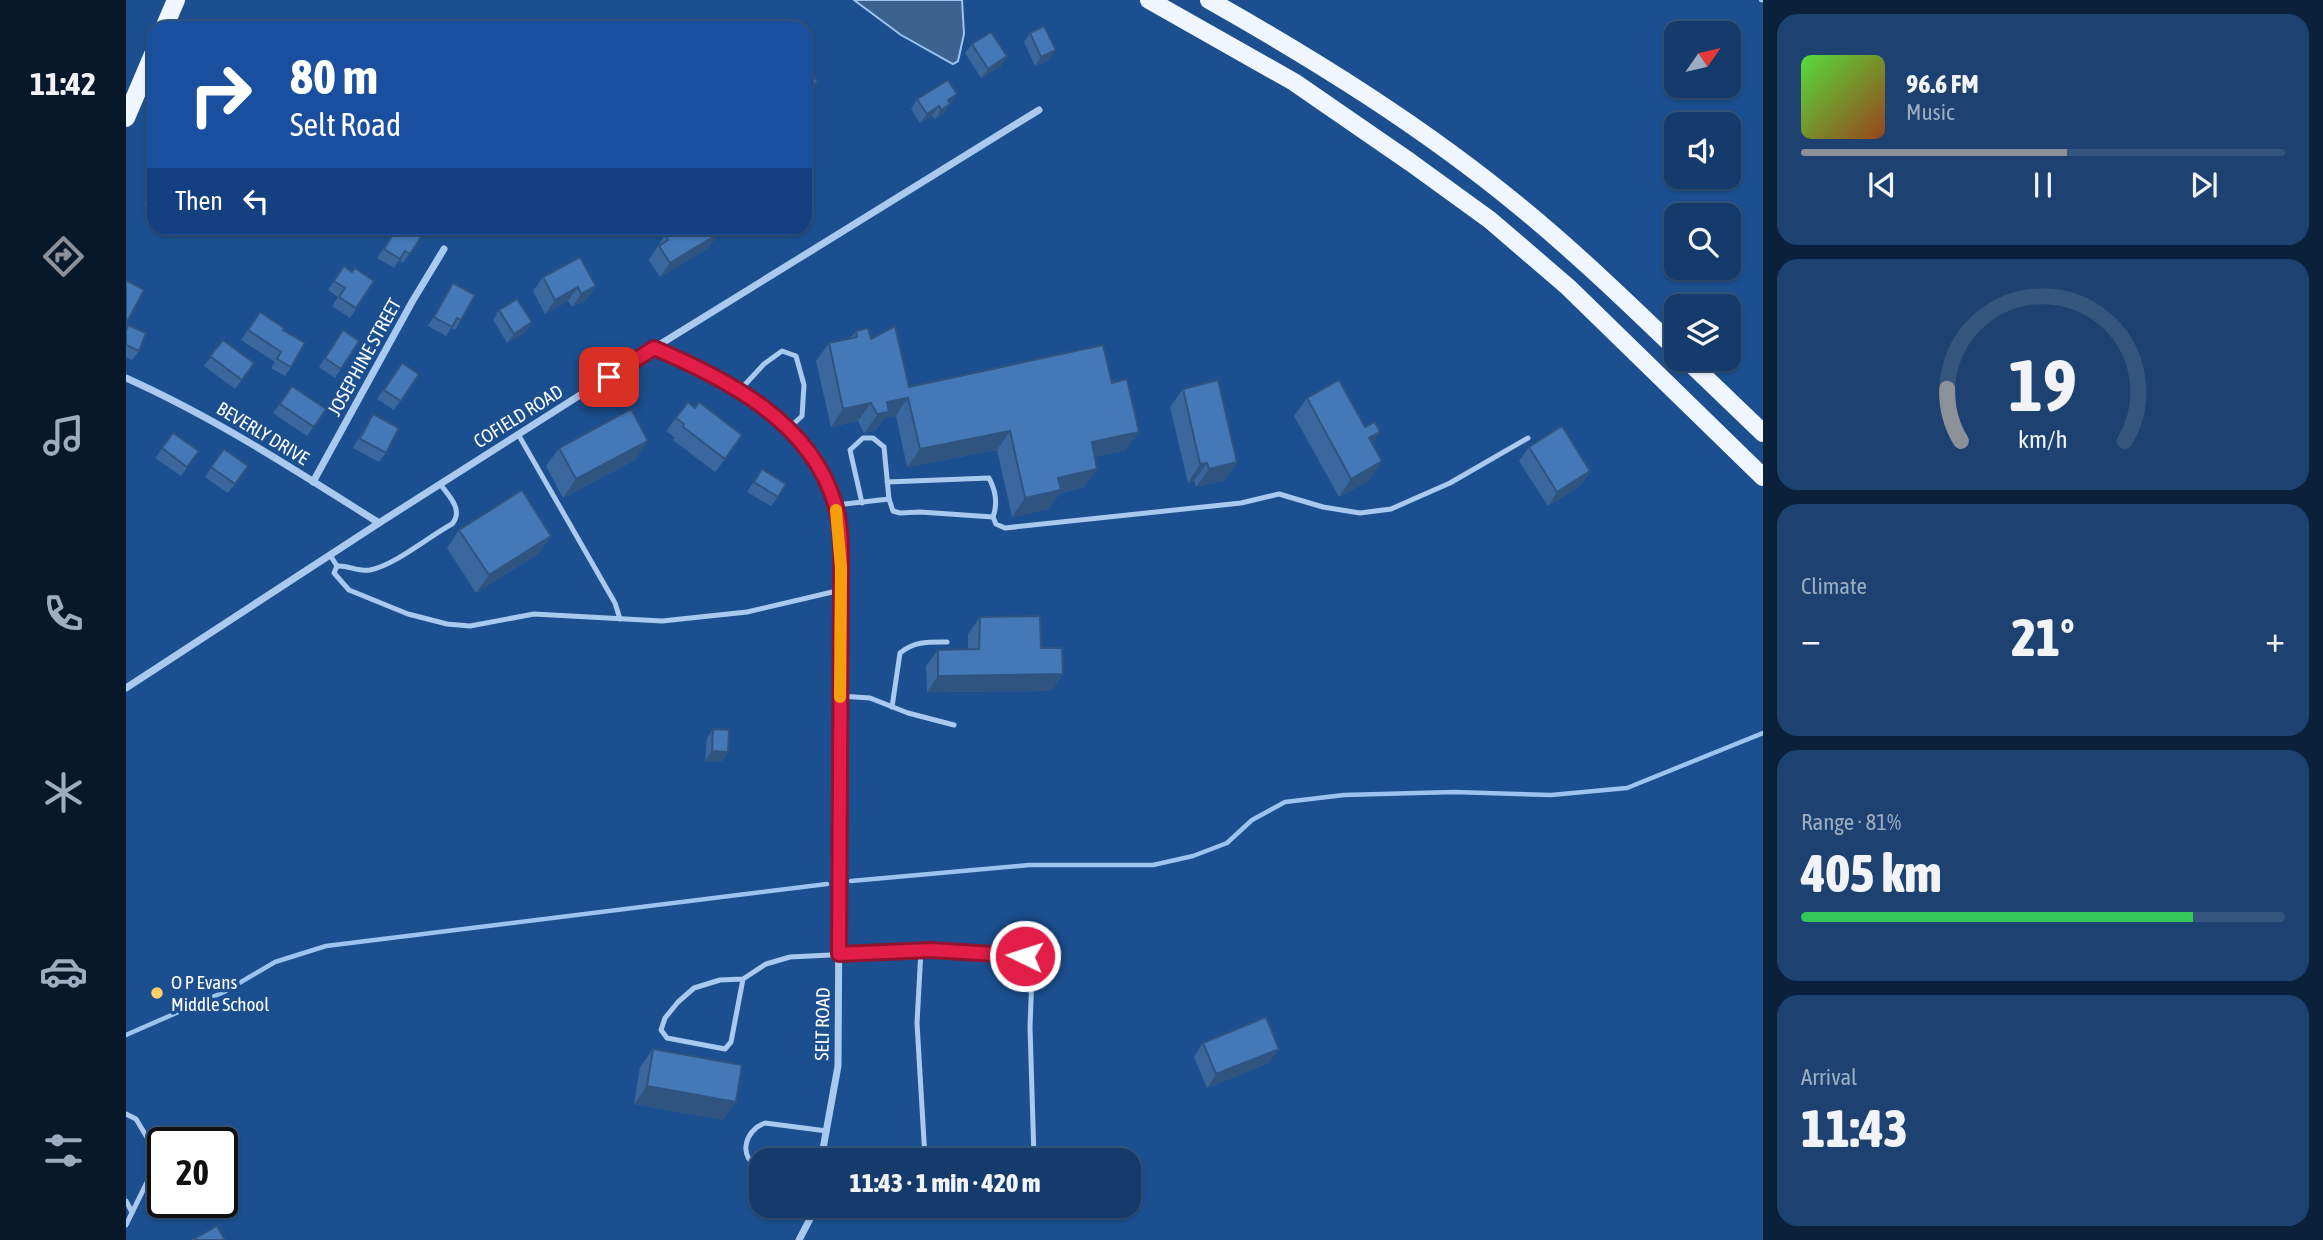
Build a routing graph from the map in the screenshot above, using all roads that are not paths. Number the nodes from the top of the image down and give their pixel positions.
1 (176, 0) edge
2 (1149, 0) edge
3 (1209, 0) edge
4 (167, 21) edge
5 (147, 68) edge
6 (1039, 110) dead end
7 (126, 118) edge
8 (444, 249) dead end
9 (1664, 337) edge
10 (654, 348) junction
11 (1698, 371) edge
12 (126, 378) edge
13 (740, 390) junction
14 (789, 428) junction
15 (1763, 433) edge
16 (518, 435) junction
17 (1528, 438) dead end
18 (1763, 477) edge
19 (313, 481) junction
20 (887, 481) junction
21 (440, 484) junction
22 (889, 499) junction
23 (862, 503) junction
24 (836, 505) junction
25 (993, 517) junction
26 (379, 523) junction
27 (330, 555) junction
28 (337, 566) junction
29 (841, 590) junction
30 (620, 619) junction
31 (947, 642) dead end
32 (126, 688) edge
33 (840, 696) junction
34 (892, 707) junction
35 (954, 725) dead end
36 (921, 950) junction
37 (839, 954) junction
38 (743, 979) junction
39 (126, 1114) edge
40 (827, 1131) junction
41 (823, 1148) edge
42 (924, 1148) edge
43 (1034, 1148) edge
44 (749, 1158) edge
45 (126, 1201) edge
46 (132, 1212) junction
47 (810, 1218) edge
48 (126, 1225) edge
49 (799, 1240) edge

1 - 4 main road
2 - 18 main road
3 - 9 main road
5 - 7 main road
6 - 10 street, COFIELD ROAD
8 - 19 street, JOSEPHINE STREET
10 - 13 street, SELT ROAD
10 - 16 street, COFIELD ROAD
11 - 15 main road
12 - 19 street, BEVERLY DRIVE
13 - 14 street, SELT ROAD
13 - 14 lane
14 - 24 street, SELT ROAD
16 - 21 street, COFIELD ROAD
16 - 30 lane
17 - 25 lane
19 - 26 street, BEVERLY DRIVE
20 - 22 lane
20 - 23 lane
20 - 25 lane
21 - 26 street, COFIELD ROAD
21 - 28 lane
22 - 23 lane
22 - 25 lane
23 - 24 lane
24 - 29 street, SELT ROAD
26 - 27 street, COFIELD ROAD
27 - 28 lane
27 - 32 street, COFIELD ROAD
28 - 30 lane
29 - 30 lane
29 - 33 street, SELT ROAD
31 - 34 lane
33 - 34 lane
33 - 37 street, SELT ROAD
34 - 35 lane
36 - 37 lane
36 - 42 lane
36 - 43 lane
37 - 38 lane
37 - 40 street, SELT ROAD
38 - 38 lane
39 - 46 lane
40 - 41 street, SELT ROAD
40 - 44 lane
45 - 46 lane
46 - 48 lane
47 - 49 street

